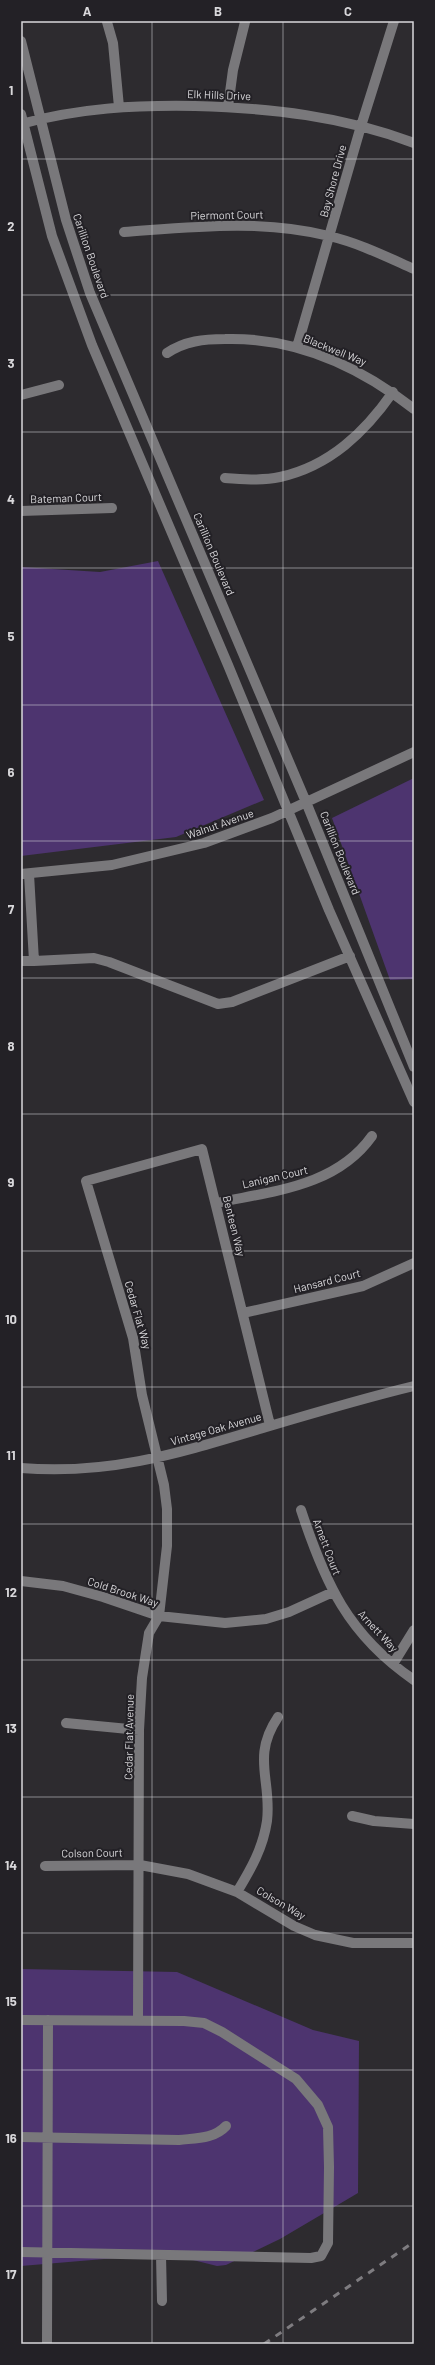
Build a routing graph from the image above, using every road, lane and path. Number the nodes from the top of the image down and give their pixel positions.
1 (394, 21) edge
2 (107, 22) dead end
3 (245, 22) dead end
4 (21, 41) edge
5 (119, 107) junction
6 (228, 107) junction
7 (40, 119) junction
8 (22, 121) edge
9 (361, 126) junction
10 (414, 143) edge
11 (124, 232) dead end
12 (331, 236) junction
13 (414, 269) edge
14 (297, 347) junction
15 (167, 353) dead end
16 (59, 386) dead end
17 (393, 392) junction
18 (21, 395) edge
19 (414, 409) edge
20 (225, 478) dead end
21 (112, 508) dead end
22 (21, 511) edge
23 (414, 752) edge
24 (306, 802) junction
25 (286, 811) junction
26 (25, 874) edge
27 (350, 956) junction
28 (21, 961) edge
29 (34, 961) junction
30 (414, 1067) edge
31 (414, 1102) edge
32 (372, 1136) dead end
33 (86, 1181) joint
34 (216, 1203) junction
35 (414, 1263) edge
36 (243, 1313) junction
37 (414, 1386) edge
38 (270, 1425) junction
39 (158, 1458) junction
40 (21, 1468) edge
41 (301, 1510) dead end
42 (21, 1581) edge
43 (333, 1592) junction
44 (159, 1616) junction
45 (414, 1630) edge
46 (393, 1664) junction
47 (414, 1680) edge
48 (278, 1716) dead end
49 (66, 1723) dead end
50 (140, 1730) junction
51 (352, 1816) dead end
52 (414, 1824) edge
53 (140, 1865) junction
54 (45, 1866) dead end
55 (237, 1892) junction
56 (414, 1943) edge
57 (21, 2020) edge
58 (48, 2020) junction
59 (138, 2020) junction
60 (226, 2126) dead end
61 (21, 2137) edge
62 (49, 2137) junction
63 (21, 2252) edge
64 (48, 2253) junction
65 (161, 2255) junction
66 (162, 2301) dead end
67 (47, 2344) edge

1 - 9 street, Bay Shore Drive
2 - 5 street
3 - 6 street
4 - 7 street, Carillion Boulevard
5 - 6 street, Elk Hills Drive
5 - 7 street, Elk Hills Drive
6 - 9 street, Elk Hills Drive
7 - 8 street, Elk Hills Drive
7 - 24 street, Carillion Boulevard
8 - 25 street
9 - 10 street, Elk Hills Drive
9 - 12 street, Bay Shore Drive
11 - 12 street, Piermont Court
12 - 13 street, Piermont Court
12 - 14 street, Bay Shore Drive
14 - 15 street, Blackwell Way
14 - 17 street, Blackwell Way
16 - 18 street
17 - 19 street, Blackwell Way
17 - 20 street
21 - 22 street, Bateman Court
23 - 24 street, Walnut Avenue
24 - 25 street, Walnut Avenue
24 - 30 street, Carillion Boulevard
25 - 26 street, Walnut Avenue
25 - 27 street
26 - 29 street
27 - 29 street
27 - 31 street
28 - 29 street
32 - 34 street, Lanigan Court
33 - 34 street, Benteen Way
33 - 39 street, Cedar Flat Way
34 - 36 street, Benteen Way
35 - 36 street, Hansard Court
36 - 38 street, Benteen Way
37 - 38 street, Vintage Oak Avenue
38 - 39 street, Vintage Oak Avenue
39 - 40 street, Vintage Oak Avenue
39 - 44 street, Cedar Flat Avenue
41 - 43 street, Arnett Court
42 - 44 street, Cold Brook Way
43 - 44 street, Cold Brook Way
43 - 46 street, Arnett Way
44 - 50 street, Cedar Flat Avenue
45 - 46 street
46 - 47 street, Arnett Way
48 - 55 street
49 - 50 street
50 - 53 street, Cedar Flat Avenue
51 - 52 street
53 - 54 street, Colson Court
53 - 55 street, Colson Way
53 - 59 street, Cedar Flat Avenue
55 - 56 street, Colson Way
57 - 58 street
58 - 59 street
58 - 62 street
59 - 65 street
60 - 62 street
61 - 62 street
62 - 64 street
63 - 64 street
64 - 65 street
64 - 67 street
65 - 66 street

